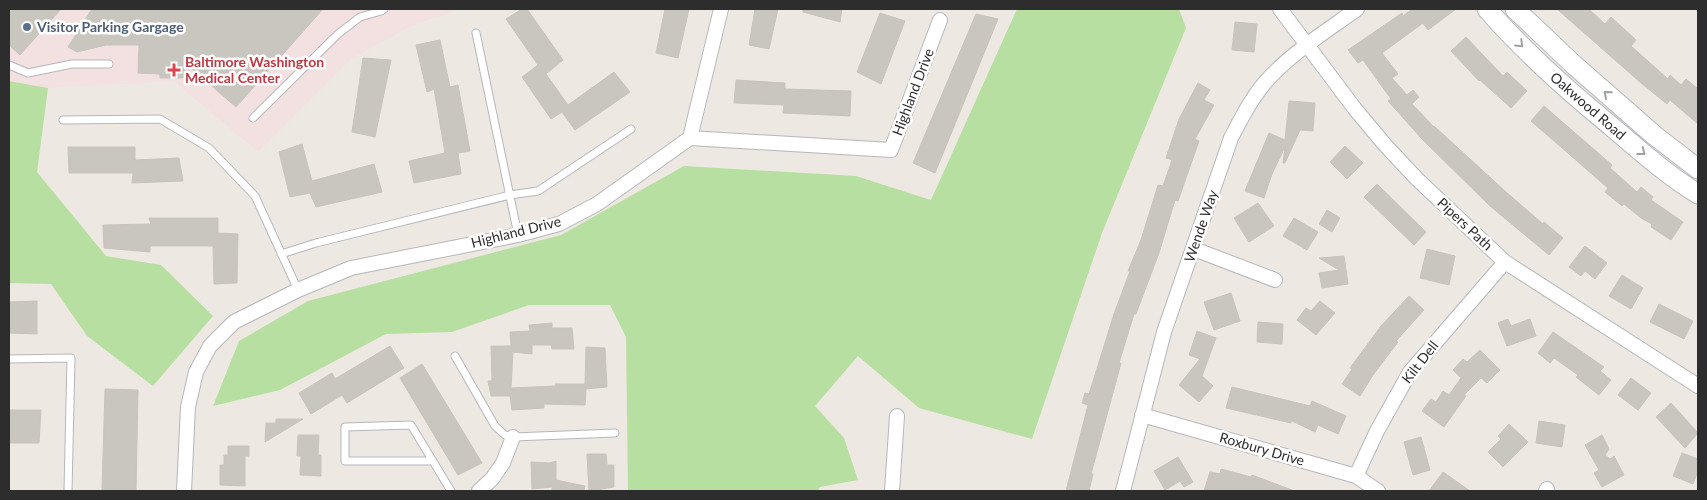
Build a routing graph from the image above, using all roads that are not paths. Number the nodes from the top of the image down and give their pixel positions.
1 (721, 9) edge
2 (1280, 9) edge
3 (1357, 9) edge
4 (1487, 9) edge
5 (1515, 9) edge
6 (383, 10) edge
7 (940, 20) dead end
8 (476, 33) dead end
9 (1307, 45) junction
10 (109, 64) dead end
11 (9, 65) edge
12 (253, 118) dead end
13 (63, 120) dead end
14 (631, 129) dead end
15 (690, 138) junction
16 (1698, 169) edge
17 (1698, 194) edge
18 (510, 195) junction
19 (518, 235) junction
20 (1194, 249) junction
21 (282, 254) junction
22 (1505, 262) junction
23 (1275, 280) dead end
24 (298, 290) junction
25 (455, 356) dead end
26 (9, 359) edge
27 (1698, 386) edge
28 (1142, 415) junction
29 (896, 416) dead end
30 (615, 433) dead end
31 (512, 437) junction
32 (433, 461) junction
33 (1356, 476) junction
34 (68, 491) edge
35 (184, 491) edge
36 (451, 491) edge
37 (479, 491) edge
38 (892, 491) edge
39 (1123, 491) edge
40 (1378, 491) edge

1 - 15 street
2 - 9 street, Pipers Path
3 - 9 street, Wende Way
4 -> 17 street, Oakwood Road
16 -> 5 street, Oakwood Road
6 - 12 lane
7 - 15 street, Highland Drive
8 - 18 lane
9 - 20 street, Wende Way
9 - 22 street, Pipers Path
10 - 11 lane
13 - 21 lane
14 - 18 lane
15 - 19 street, Highland Drive
18 - 19 lane
18 - 21 lane
19 - 24 street, Highland Drive
20 - 23 street
20 - 28 street, Wende Way
21 - 24 lane
22 - 27 street, Pipers Path
22 - 33 street, Kilt Dell
24 - 35 street, Highland Drive
25 - 31 lane
26 - 34 lane
28 - 33 street, Roxbury Drive
28 - 39 street, Wende Way
29 - 38 street
30 - 31 lane
31 - 37 street
32 - 32 lane
32 - 36 lane
33 - 40 street, Roxbury Drive

